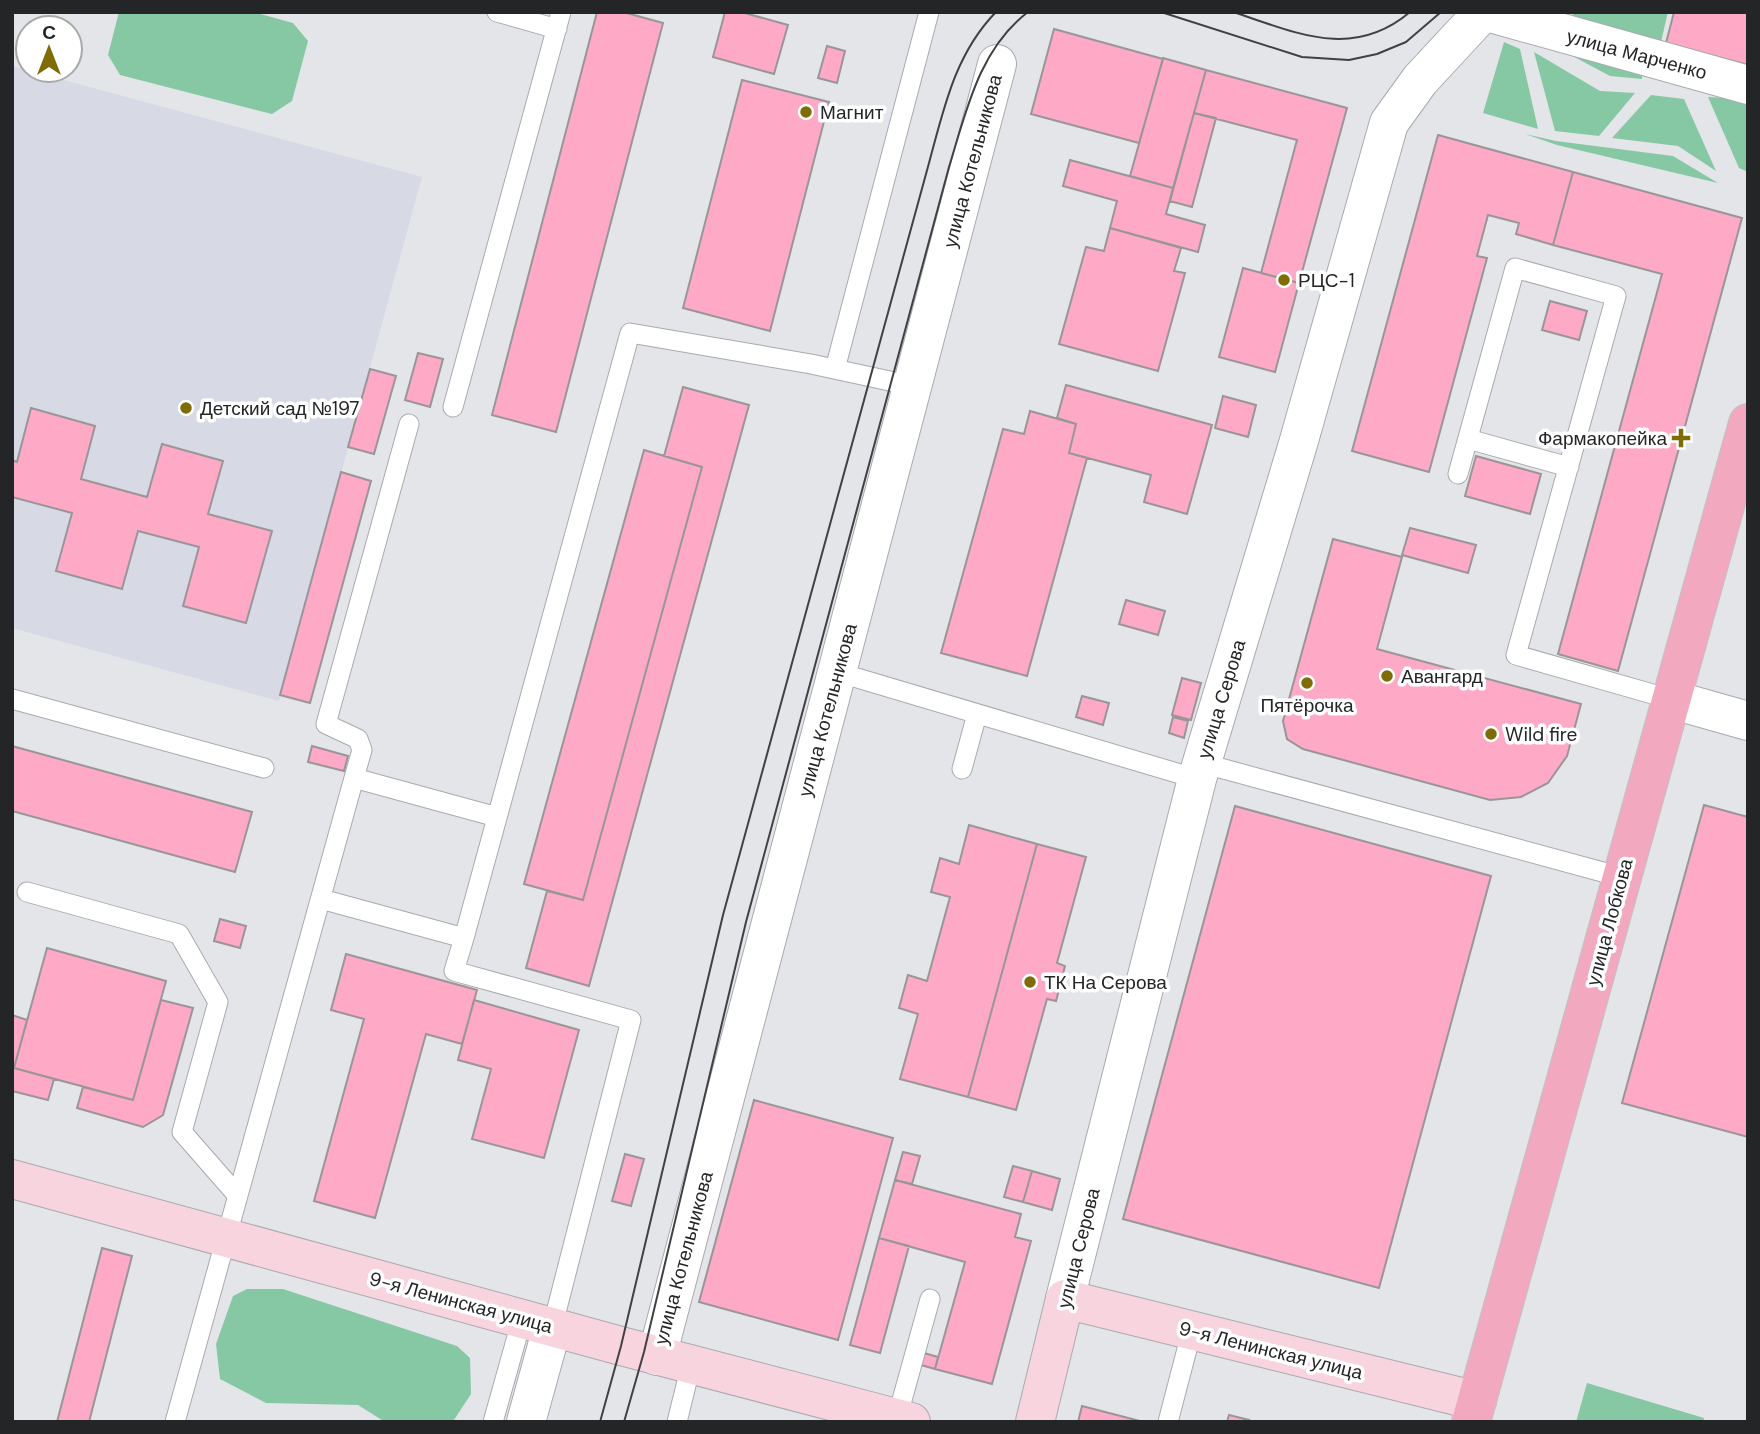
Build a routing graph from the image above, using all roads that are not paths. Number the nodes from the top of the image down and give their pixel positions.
1 (497, 12) edge
2 (929, 12) edge
3 (1485, 12) edge
4 (559, 20) edge
5 (998, 64) dead end
6 (1748, 85) edge
7 (835, 369) junction
8 (913, 386) junction
9 (453, 407) dead end
10 (1748, 423) edge
11 (409, 424) dead end
12 (1468, 439) junction
13 (1569, 467) junction
14 (1458, 474) dead end
15 (837, 672) junction
16 (12, 699) edge
17 (1670, 699) junction
18 (977, 714) junction
19 (1748, 721) edge
20 (264, 768) dead end
21 (962, 769) dead end
22 (1199, 771) junction
23 (354, 778) junction
24 (497, 817) junction
25 (1621, 877) junction
26 (27, 892) dead end
27 (321, 899) junction
28 (464, 938) junction
29 (12, 1179) edge
30 (238, 1196) junction
31 (226, 1238) junction
32 (930, 1299) dead end
33 (1065, 1299) junction
34 (537, 1323) junction
35 (1192, 1330) junction
36 (674, 1360) junction
37 (1474, 1411) edge
38 (904, 1420) edge
39 (175, 1422) edge
40 (493, 1422) edge
41 (526, 1422) edge
42 (677, 1422) edge
43 (1035, 1422) edge
44 (1168, 1422) edge

1 - 4 lane
2 - 7 lane
3 - 6 street, улица Марченко
3 - 22 street, улица Серова
4 - 9 lane
5 - 8 street, улица Котельникова
7 - 8 lane
7 - 24 lane
8 - 15 street, улица Котельникова
10 - 17 main road, улица Лобкова
11 - 23 lane
12 - 13 lane
12 - 13 lane
12 - 14 lane
13 - 17 lane
15 - 18 lane
15 - 36 street, улица Котельникова
16 - 20 lane
17 - 19 street
17 - 25 main road, улица Лобкова
18 - 21 lane
18 - 22 lane
22 - 25 lane
22 - 33 street, улица Серова
23 - 24 lane
23 - 27 lane
24 - 28 lane
25 - 37 main road, улица Лобкова
26 - 30 lane
27 - 28 lane
27 - 30 lane
28 - 34 lane
29 - 31 street, 9-я Ленинская улица
30 - 31 lane
31 - 34 street, 9-я Ленинская улица
31 - 39 lane
32 - 38 lane
33 - 35 street, 9-я Ленинская улица
33 - 43 street, улица Серова
34 - 36 street, 9-я Ленинская улица
34 - 40 lane
34 - 41 street
35 - 37 street, 9-я Ленинская улица
35 - 44 lane
36 - 38 street, 9-я Ленинская улица
36 - 42 lane

